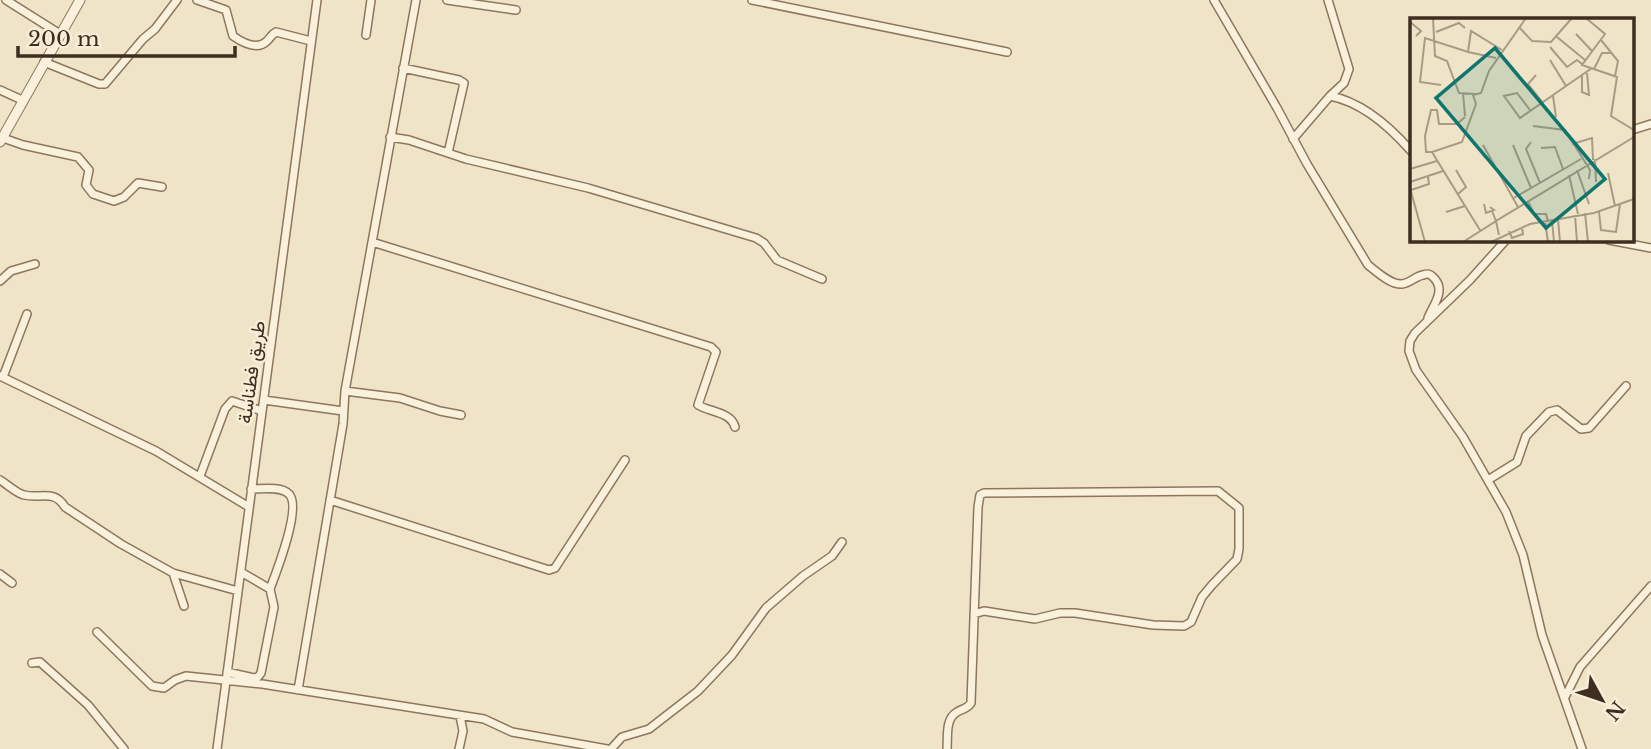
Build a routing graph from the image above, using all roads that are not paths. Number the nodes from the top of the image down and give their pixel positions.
1 (6, 0) edge
2 (80, 0) edge
3 (177, 0) edge
4 (197, 0) edge
5 (317, 0) edge
6 (371, 0) edge
7 (416, 0) edge
8 (447, 0) edge
9 (752, 0) edge
10 (1214, 0) edge
11 (1328, 0) edge
12 (516, 10) dead end
13 (60, 34) junction
14 (366, 35) dead end
15 (311, 41) junction
16 (1007, 52) dead end
17 (44, 62) junction
18 (403, 68) junction
19 (0, 90) edge
20 (1329, 96) junction
21 (22, 100) junction
22 (1651, 124) edge
23 (1634, 129) edge
24 (390, 137) junction
25 (1293, 139) junction
26 (1, 140) edge
27 (1410, 150) edge
28 (448, 153) junction
29 (162, 187) dead end
30 (372, 242) junction
31 (1504, 242) edge
32 (1620, 242) edge
33 (1651, 248) edge
34 (35, 264) dead end
35 (822, 279) dead end
36 (0, 281) edge
37 (27, 314) dead end
38 (1427, 321) junction
39 (1, 377) edge
40 (1626, 386) dead end
41 (345, 391) junction
42 (264, 400) junction
43 (261, 411) junction
44 (343, 411) junction
45 (461, 415) dead end
46 (734, 427) dead end
47 (625, 460) dead end
48 (200, 476) junction
49 (0, 480) edge
50 (1488, 480) junction
51 (251, 489) junction
52 (331, 500) junction
53 (249, 507) junction
54 (842, 542) dead end
55 (241, 572) junction
56 (173, 573) junction
57 (0, 574) edge
58 (12, 583) dead end
59 (1651, 586) edge
60 (270, 589) junction
61 (238, 591) junction
62 (184, 606) dead end
63 (974, 614) junction
64 (97, 632) dead end
65 (32, 663) dead end
66 (227, 676) junction
67 (298, 690) junction
68 (1565, 698) junction
69 (460, 716) junction
70 (124, 749) edge
71 (217, 749) edge
72 (459, 749) edge
73 (609, 749) edge
74 (947, 749) edge
75 (1582, 749) edge

1 - 13 street
2 - 13 street
3 - 17 street
4 - 15 street
5 - 15 street, طريق فطناسة
6 - 14 street
7 - 18 street
8 - 12 street
9 - 16 street
10 - 25 street
11 - 20 street
13 - 17 street
15 - 42 street, طريق فطناسة
17 - 21 street
18 - 24 street
18 - 28 street
19 - 21 street
20 - 25 street
20 - 27 street
21 - 26 street
22 - 23 street
24 - 28 street
24 - 30 street
25 - 38 street
26 - 29 street
28 - 35 street
30 - 41 street
30 - 46 street
31 - 38 street
32 - 33 street
34 - 36 street
37 - 39 street
38 - 50 street
39 - 48 street
40 - 50 street
41 - 44 street
41 - 45 street
42 - 43 street, طريق فطناسة
42 - 44 street
43 - 48 street
43 - 51 street, طريق فطناسة
44 - 52 street
47 - 52 street
48 - 53 street
49 - 56 street
50 - 68 street
51 - 53 street, طريق فطناسة
51 - 60 street
52 - 67 street
53 - 55 street, طريق فطناسة
54 - 73 street
55 - 60 street
55 - 61 street, طريق فطناسة
56 - 61 street
56 - 62 street
57 - 58 street
59 - 68 street
60 - 66 street
61 - 66 street, طريق فطناسة
63 - 63 street
63 - 74 street
64 - 66 street
65 - 70 street
66 - 67 street
66 - 71 street, طريق فطناسة
67 - 69 street
68 - 75 street
69 - 72 street
69 - 73 street

